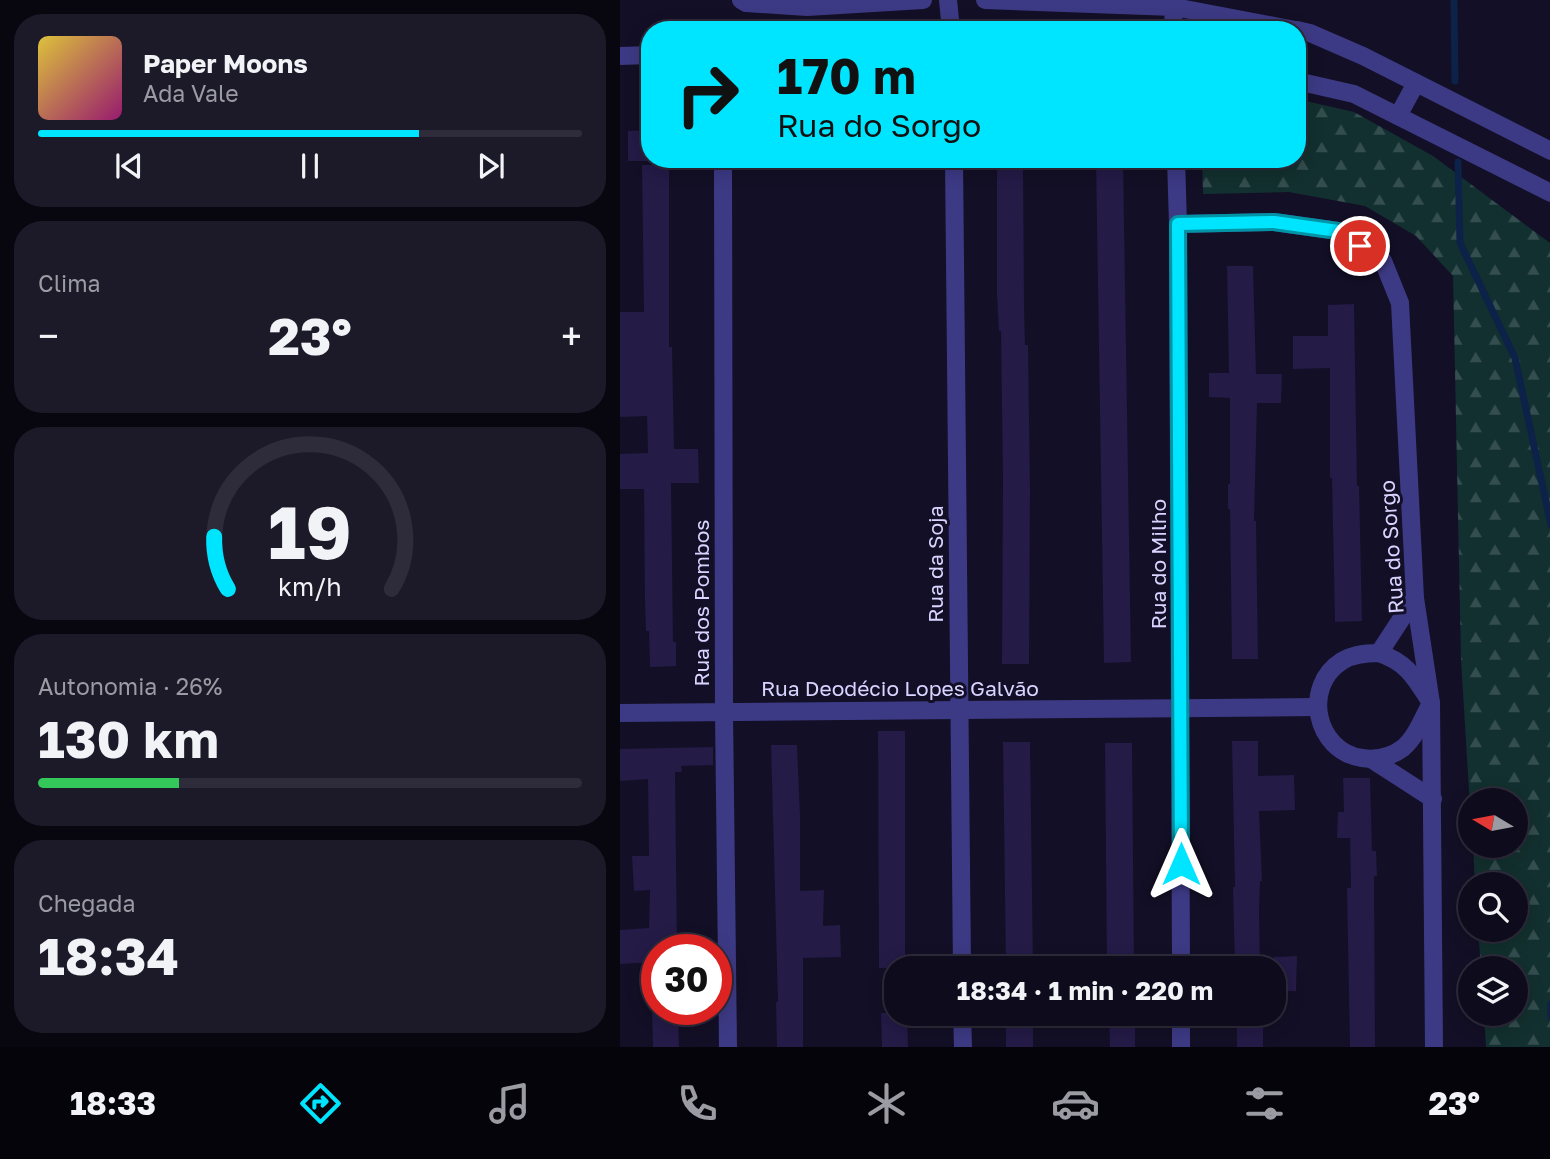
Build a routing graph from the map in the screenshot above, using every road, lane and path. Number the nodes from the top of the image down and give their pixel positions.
1 (741, 0) edge
2 (923, 0) edge
3 (948, 0) edge
4 (985, 0) edge
5 (1174, 4) edge
6 (950, 21) edge
7 (1254, 21) edge
8 (1306, 32) edge
9 (641, 55) edge
10 (620, 56) edge
11 (1306, 83) edge
12 (1416, 83) junction
13 (1398, 116) junction
14 (1550, 151) edge
15 (723, 168) edge
16 (954, 168) edge
17 (1176, 168) edge
18 (1550, 193) edge
19 (1178, 224) junction
20 (1416, 598) junction
21 (1378, 653) junction
22 (1431, 703) junction
23 (1317, 707) junction
24 (1181, 709) junction
25 (959, 711) junction
26 (724, 712) junction
27 (620, 713) edge
28 (1371, 759) junction
29 (1433, 799) junction
30 (962, 956) edge
31 (1181, 956) edge
32 (962, 1026) edge
33 (1181, 1026) edge
34 (728, 1047) edge
35 (963, 1047) edge
36 (1181, 1047) edge
37 (1434, 1047) edge

1 - 2 street
3 - 6 street
4 - 5 street
5 - 7 street
8 - 12 street
9 - 10 street
11 - 13 street
12 - 13 street
12 - 14 street
13 - 18 street
15 - 26 street, Rua dos Pombos
16 - 25 street, Rua da Soja
17 - 19 street, Rua do Milho
19 - 20 street, Rua do Sorgo
19 - 24 street, Rua do Milho
20 - 21 street
20 - 22 street, Rua do Sorgo
21 - 22 street
21 - 23 street
22 - 28 street
22 - 29 street, Rua do Sorgo
23 - 24 street, Rua Deodécio Lopes Galvão
23 - 28 street
24 - 25 street, Rua Deodécio Lopes Galvão
24 - 31 street, Rua do Milho
25 - 26 street, Rua Deodécio Lopes Galvão
25 - 30 street, Rua da Soja
26 - 27 street, Rua Deodécio Lopes Galvão
26 - 34 street, Rua dos Pombos
28 - 29 street
29 - 37 street, Rua do Sorgo
32 - 35 street
33 - 36 street

